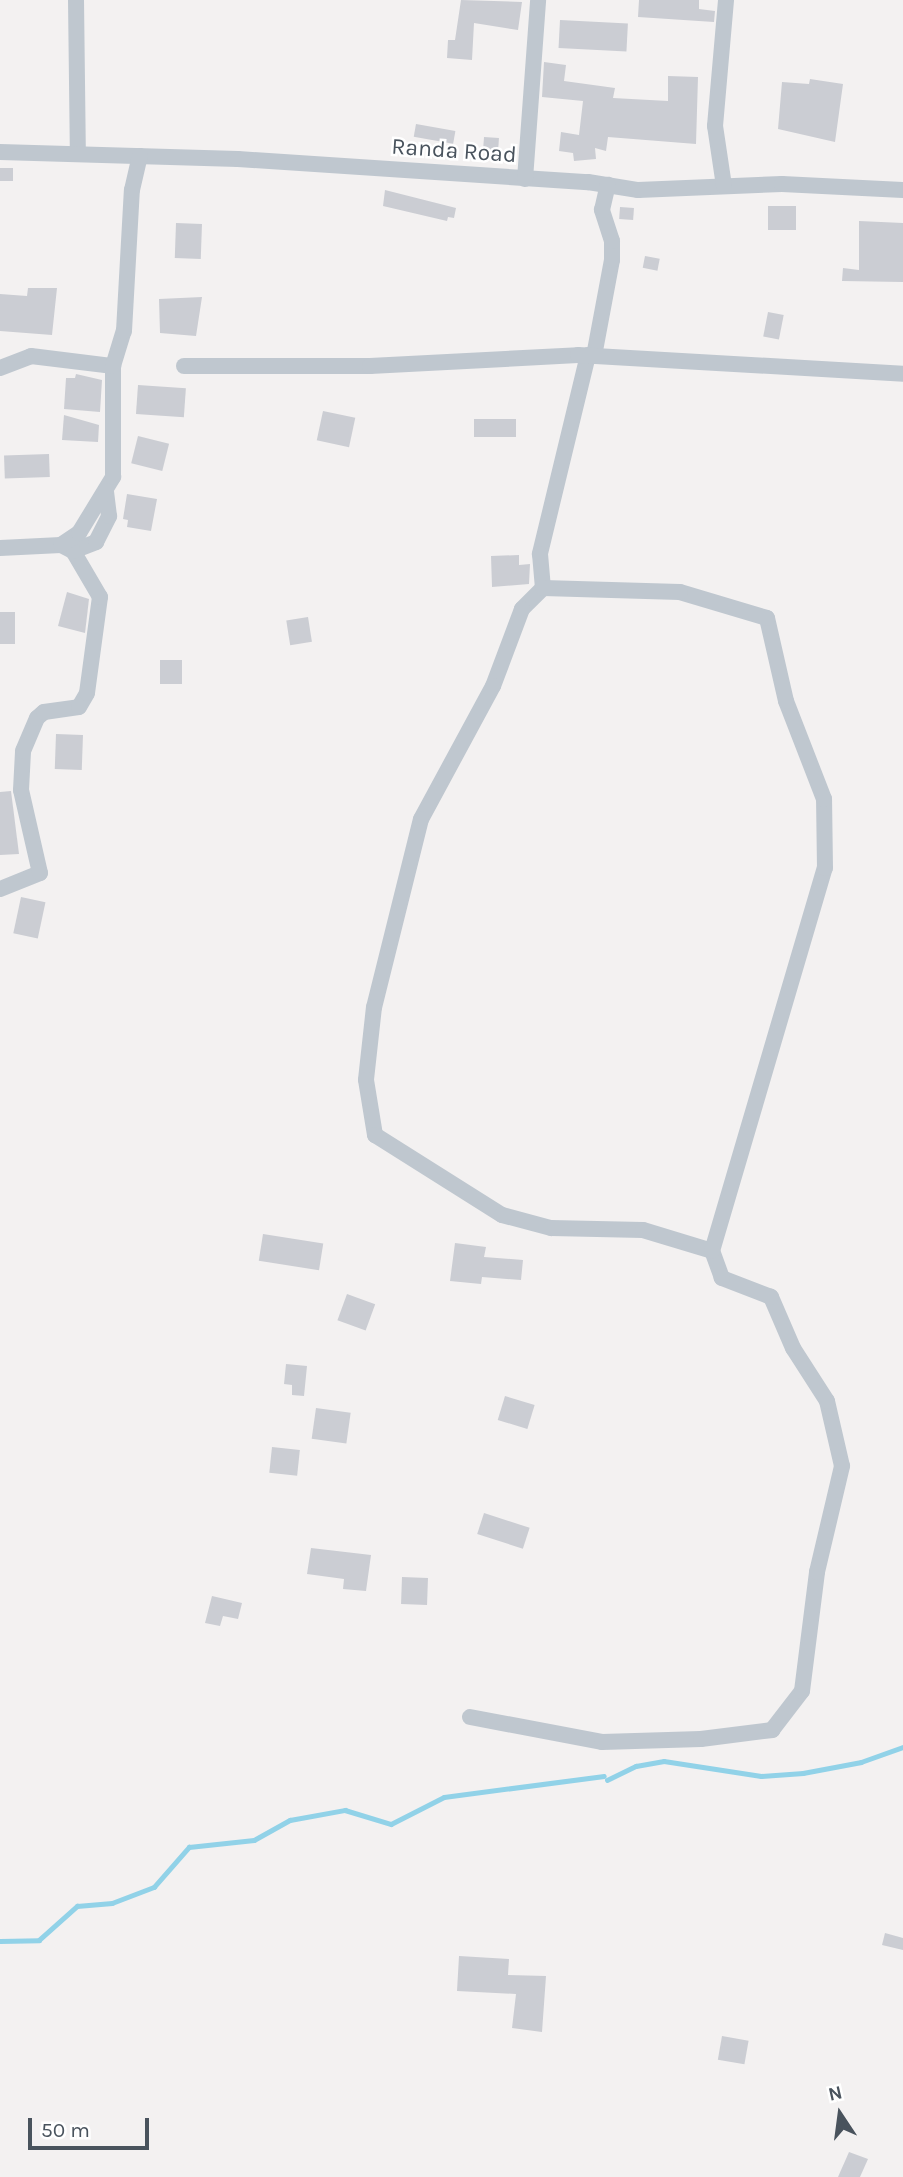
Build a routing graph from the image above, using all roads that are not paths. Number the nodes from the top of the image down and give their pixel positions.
1 (76, 0) edge
2 (538, 0) edge
3 (726, 0) edge
4 (0, 152) edge
5 (78, 154) junction
6 (140, 156) junction
7 (524, 179) junction
8 (608, 185) junction
9 (724, 186) junction
10 (903, 190) edge
11 (591, 356) junction
12 (113, 366) junction
13 (184, 366) dead end
14 (0, 368) edge
15 (903, 374) edge
16 (0, 548) edge
17 (67, 548) junction
18 (543, 589) junction
19 (0, 889) edge
20 (712, 1251) junction
21 (470, 1717) dead end

1 - 5 street
2 - 7 street
3 - 9 street
4 - 5 street, Randa Road
5 - 6 street, Randa Road
6 - 7 street, Randa Road
6 - 12 street
7 - 8 street, Randa Road
8 - 9 street, Randa Road
8 - 11 street
9 - 10 street, Randa Road
11 - 13 street
11 - 15 street
11 - 18 street
12 - 14 street
12 - 17 street
16 - 17 street
17 - 19 street
18 - 20 street
18 - 20 street
20 - 21 street

